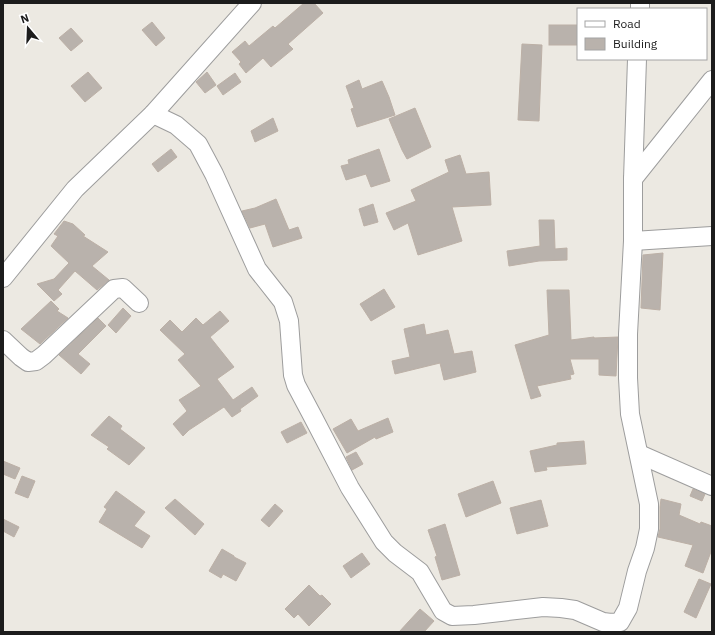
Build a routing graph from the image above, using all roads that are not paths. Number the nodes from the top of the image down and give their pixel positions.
1 (252, 3) edge
2 (637, 60) edge
3 (712, 80) edge
4 (153, 114) junction
5 (633, 179) junction
6 (712, 236) edge
7 (633, 241) junction
8 (3, 278) edge
9 (139, 303) dead end
10 (3, 340) edge
11 (639, 454) junction
12 (712, 486) edge

1 - 4 street
2 - 5 street
3 - 5 street
4 - 8 street
4 - 11 street
5 - 7 street
6 - 7 street
7 - 11 street
9 - 10 street
11 - 12 street

